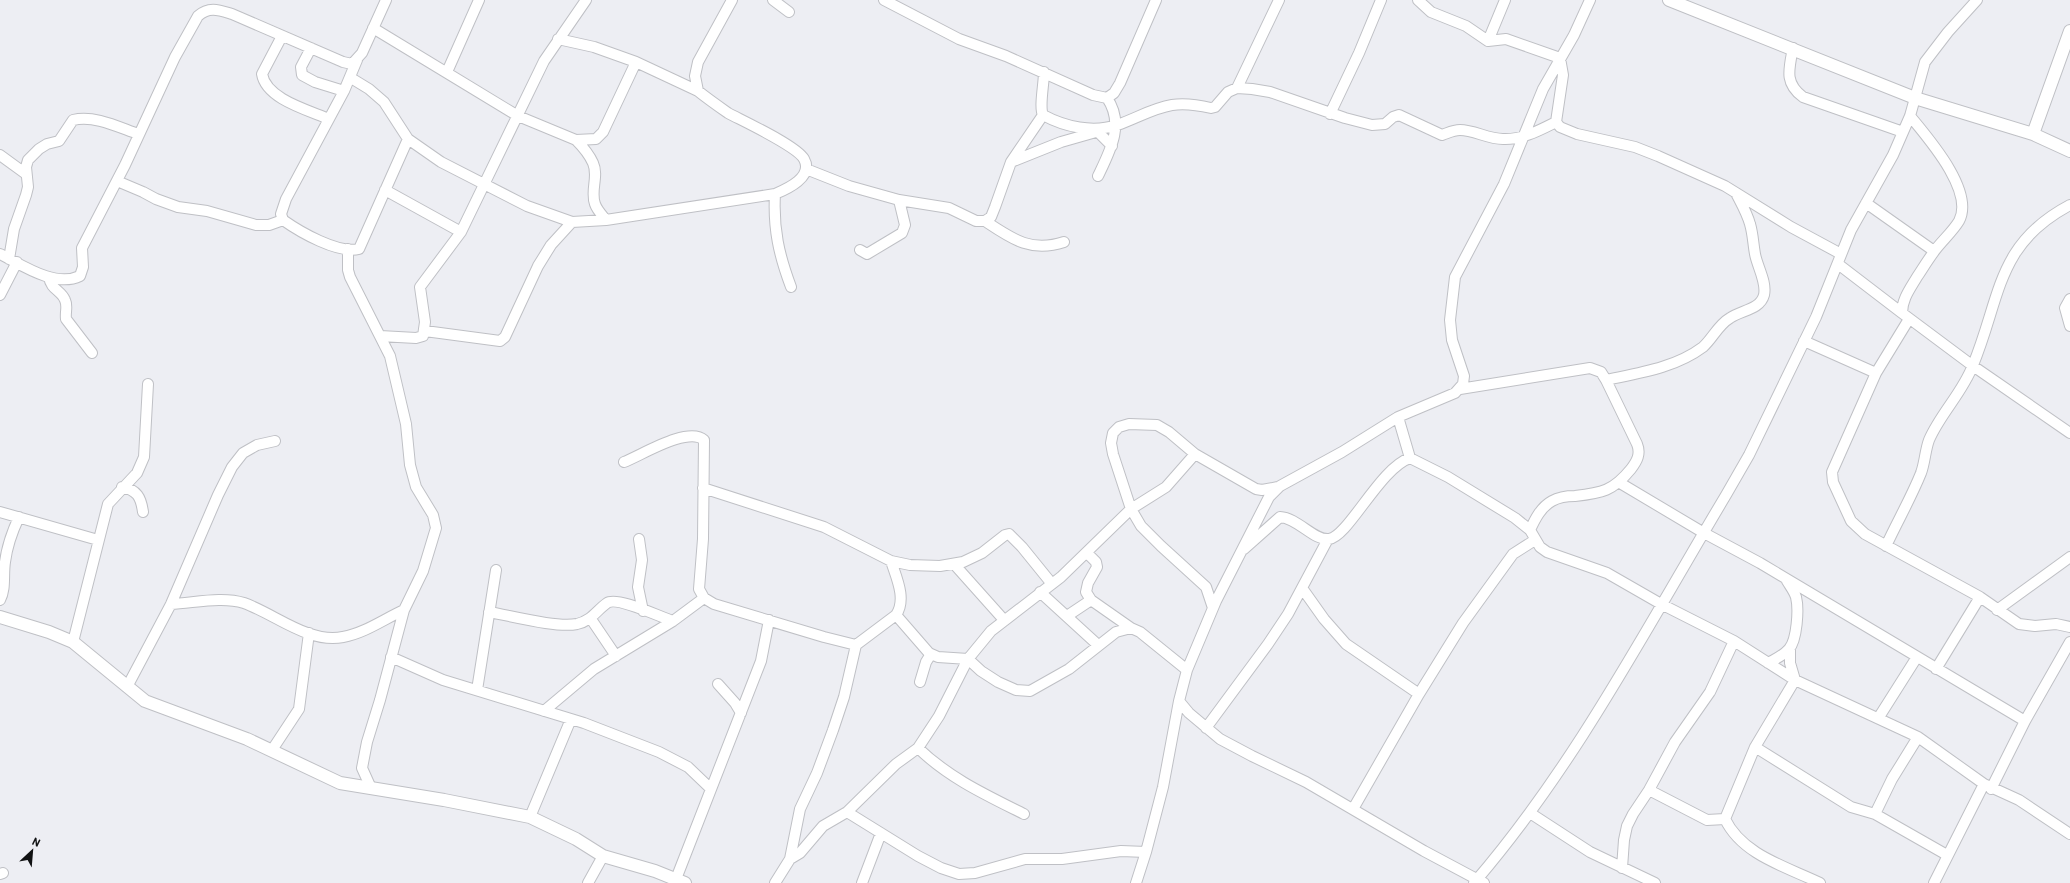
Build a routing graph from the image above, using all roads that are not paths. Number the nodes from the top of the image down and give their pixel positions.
1 (386, 0) edge
2 (479, 0) edge
3 (586, 0) edge
4 (732, 0) edge
5 (773, 0) edge
6 (884, 0) edge
7 (1156, 0) edge
8 (1279, 0) edge
9 (1381, 0) edge
10 (1418, 0) edge
11 (1505, 0) edge
12 (1590, 0) edge
13 (1669, 0) edge
14 (1977, 0) edge
15 (789, 12) dead end
16 (373, 28) junction
17 (2070, 31) edge
18 (282, 36) junction
19 (558, 39) junction
20 (1488, 41) junction
21 (310, 48) junction
22 (1793, 48) junction
23 (1560, 58) junction
24 (357, 60) junction
25 (636, 62) junction
26 (447, 72) junction
27 (1044, 72) junction
28 (351, 78) junction
29 (1238, 88) junction
30 (344, 91) junction
31 (698, 91) junction
32 (1108, 98) junction
33 (1915, 98) junction
34 (1330, 114) junction
35 (1043, 115) junction
36 (518, 116) junction
37 (1910, 116) junction
38 (329, 119) junction
39 (1556, 122) junction
40 (1529, 124) junction
41 (1116, 126) junction
42 (1544, 128) junction
43 (1096, 130) junction
44 (1903, 132) junction
45 (138, 134) junction
46 (2033, 134) junction
47 (1524, 136) junction
48 (408, 139) junction
49 (576, 140) junction
50 (1112, 146) junction
51 (2070, 151) edge
52 (0, 155) edge
53 (1011, 162) junction
54 (806, 170) junction
55 (26, 174) junction
56 (1098, 176) dead end
57 (117, 181) junction
58 (485, 185) junction
59 (385, 190) junction
60 (1736, 193) junction
61 (774, 194) junction
62 (899, 200) junction
63 (1866, 202) junction
64 (2070, 205) edge
65 (283, 220) junction
66 (606, 220) junction
67 (985, 221) junction
68 (572, 222) junction
69 (461, 232) junction
70 (1064, 242) dead end
71 (348, 249) junction
72 (860, 250) dead end
73 (1934, 251) junction
74 (9, 259) edge
75 (1839, 259) junction
76 (49, 277) junction
77 (791, 287) dead end
78 (0, 295) edge
79 (2070, 299) edge
80 (1906, 316) junction
81 (2070, 326) edge
82 (425, 331) junction
83 (380, 336) junction
84 (1804, 340) junction
85 (92, 353) dead end
86 (1973, 366) junction
87 (1876, 373) junction
88 (1606, 380) junction
89 (148, 384) dead end
90 (1460, 389) junction
91 (1398, 417) junction
92 (2070, 433) edge
93 (274, 441) dead end
94 (1195, 454) junction
95 (1410, 458) junction
96 (624, 462) dead end
97 (1620, 483) junction
98 (1280, 486) junction
99 (122, 487) junction
100 (703, 488) junction
101 (1131, 509) junction
102 (0, 512) edge
103 (143, 512) dead end
104 (19, 517) junction
105 (1530, 530) junction
106 (1704, 533) junction
107 (639, 539) dead end
108 (1328, 539) junction
109 (98, 540) junction
110 (1535, 540) junction
111 (1886, 546) junction
112 (1243, 550) junction
113 (1087, 553) junction
114 (2070, 557) edge
115 (891, 561) junction
116 (954, 564) junction
117 (496, 570) dead end
118 (1786, 580) junction
119 (1052, 584) junction
120 (1302, 588) junction
121 (1040, 592) junction
122 (1980, 597) junction
123 (704, 598) junction
124 (0, 600) edge
125 (1091, 600) junction
126 (171, 604) junction
127 (1661, 604) junction
128 (1213, 608) junction
129 (404, 610) junction
130 (1997, 610) junction
131 (643, 611) junction
132 (489, 612) junction
133 (896, 615) junction
134 (1067, 616) junction
135 (0, 617) edge
136 (590, 619) junction
137 (769, 620) junction
138 (1004, 620) junction
139 (673, 621) junction
140 (2070, 627) edge
141 (1131, 628) junction
142 (309, 633) junction
143 (1734, 641) junction
144 (73, 642) junction
145 (2070, 642) edge
146 (856, 645) junction
147 (1098, 645) junction
148 (1790, 648) junction
149 (931, 654) junction
150 (616, 656) junction
151 (1917, 657) junction
152 (391, 658) junction
153 (968, 659) junction
154 (1768, 663) junction
155 (1936, 669) junction
156 (1187, 670) junction
157 (1795, 680) junction
158 (920, 682) dead end
159 (718, 684) dead end
160 (127, 687) junction
161 (477, 690) junction
162 (1419, 694) junction
163 (1179, 701) junction
164 (544, 711) junction
165 (741, 713) junction
166 (1879, 717) junction
167 (572, 719) junction
168 (2025, 721) junction
169 (1206, 728) junction
170 (1918, 736) junction
171 (1755, 747) junction
172 (918, 748) junction
173 (272, 750) junction
174 (1987, 787) junction
175 (372, 788) junction
176 (711, 789) junction
177 (1649, 790) junction
178 (1353, 809) junction
179 (847, 812) junction
180 (1530, 813) junction
181 (1024, 814) dead end
182 (1875, 814) junction
183 (530, 817) junction
184 (1725, 819) junction
185 (882, 833) junction
186 (2070, 834) edge
187 (1146, 852) junction
188 (1947, 855) junction
189 (602, 856) junction
190 (790, 859) junction
191 (1622, 868) junction
192 (680, 881) edge
193 (1478, 881) edge
194 (588, 883) edge
195 (775, 883) edge
196 (862, 883) edge
197 (1136, 883) edge
198 (1655, 883) edge
199 (1820, 883) edge
200 (1934, 883) edge

1 - 16 street
2 - 26 street
3 - 19 street
4 - 31 street
5 - 15 street
6 - 27 street
7 - 32 street
8 - 29 street
9 - 34 street
10 - 20 street
11 - 20 street
12 - 23 street
13 - 22 street
14 - 33 street
16 - 24 street
16 - 26 street
17 - 46 street
18 - 21 street
18 - 38 street
18 - 45 street
19 - 25 street
19 - 36 street
20 - 23 street
21 - 24 street
21 - 30 street
22 - 33 street
22 - 44 street
23 - 39 street
23 - 40 street
24 - 28 street
25 - 31 street
25 - 49 street
26 - 36 street
27 - 32 street
27 - 35 street
28 - 30 street
28 - 48 street
29 - 34 street
29 - 41 street
30 - 38 street
31 - 54 street
32 - 41 street
33 - 37 street
33 - 46 street
34 - 47 street
35 - 43 street
35 - 53 street
36 - 49 street
36 - 58 street
37 - 44 street
37 - 73 street
38 - 65 street
39 - 42 street
39 - 60 street
40 - 42 street
40 - 47 street
41 - 43 street
41 - 50 street
42 - 47 street
43 - 50 street
43 - 53 street
44 - 63 street
45 - 55 street
45 - 57 street
46 - 51 street
47 - 90 street
48 - 58 street
48 - 59 street
49 - 66 street
50 - 56 street
52 - 55 street
53 - 67 street
54 - 61 street
54 - 62 street
55 - 74 street
57 - 65 street
57 - 76 street
58 - 68 street
58 - 69 street
59 - 69 street
59 - 71 street
60 - 75 street
60 - 88 street
61 - 66 street
61 - 77 street
62 - 67 street
62 - 72 street
63 - 73 street
63 - 75 street
64 - 86 street
65 - 71 street
66 - 68 street
67 - 70 street
68 - 82 street
69 - 82 street
71 - 83 street
73 - 80 street
74 - 76 street
74 - 78 street
75 - 80 street
75 - 84 street
76 - 85 street
79 - 81 street
80 - 86 street
80 - 87 street
82 - 83 street
83 - 129 street
84 - 87 street
84 - 106 street
86 - 92 street
86 - 111 street
87 - 111 street
88 - 90 street
88 - 97 street
89 - 99 street
90 - 91 street
91 - 95 street
91 - 98 street
93 - 126 street
94 - 98 street
94 - 101 street
94 - 101 street
95 - 105 street
95 - 108 street
96 - 100 street
97 - 105 street
97 - 106 street
98 - 112 street
99 - 103 street
99 - 109 street
100 - 115 street
100 - 123 street
101 - 113 street
101 - 128 street
102 - 104 street
104 - 109 street
104 - 124 street
105 - 110 street
106 - 118 street
106 - 127 street
107 - 131 street
108 - 112 street
108 - 120 street
109 - 144 street
110 - 127 street
110 - 162 street
111 - 122 street
112 - 128 street
113 - 119 street
113 - 125 street
114 - 130 street
115 - 116 street
115 - 133 street
116 - 119 street
116 - 138 street
117 - 132 street
118 - 148 street
118 - 151 street
119 - 121 street
120 - 162 street
120 - 169 street
121 - 134 street
121 - 138 street
122 - 130 street
122 - 155 street
123 - 137 street
123 - 139 street
125 - 134 street
125 - 141 street
126 - 142 street
126 - 160 street
127 - 143 street
127 - 180 street
128 - 156 street
129 - 142 street
129 - 152 street
130 - 140 street
131 - 136 street
131 - 139 street
132 - 136 street
132 - 161 street
133 - 146 street
133 - 149 street
134 - 147 street
135 - 144 street
136 - 150 street
137 - 146 street
137 - 165 street
138 - 153 street
139 - 150 street
141 - 147 street
141 - 156 street
142 - 173 street
143 - 154 street
143 - 177 street
144 - 160 street
145 - 168 street
146 - 190 street
147 - 153 street
148 - 154 street
148 - 157 street
149 - 153 street
149 - 158 street
150 - 164 street
151 - 155 street
151 - 166 street
152 - 161 street
152 - 175 street
153 - 172 street
154 - 157 street
155 - 168 street
156 - 163 street
157 - 166 street
157 - 171 street
159 - 165 street
160 - 173 street
161 - 164 street
162 - 178 street
163 - 169 street
163 - 187 street
164 - 167 street
165 - 176 street
166 - 170 street
167 - 176 street
167 - 183 street
168 - 174 street
169 - 178 street
170 - 174 street
170 - 182 street
171 - 182 street
171 - 184 street
172 - 179 street
172 - 181 street
173 - 175 street
174 - 186 street
174 - 188 street
175 - 183 street
176 - 192 street
177 - 184 street
177 - 191 street
178 - 193 street
179 - 185 street
179 - 190 street
180 - 191 street
180 - 193 street
182 - 188 street
183 - 189 street
184 - 199 street
185 - 187 street
185 - 196 street
187 - 197 street
188 - 200 street
189 - 192 street
189 - 194 street
190 - 195 street
191 - 198 street

